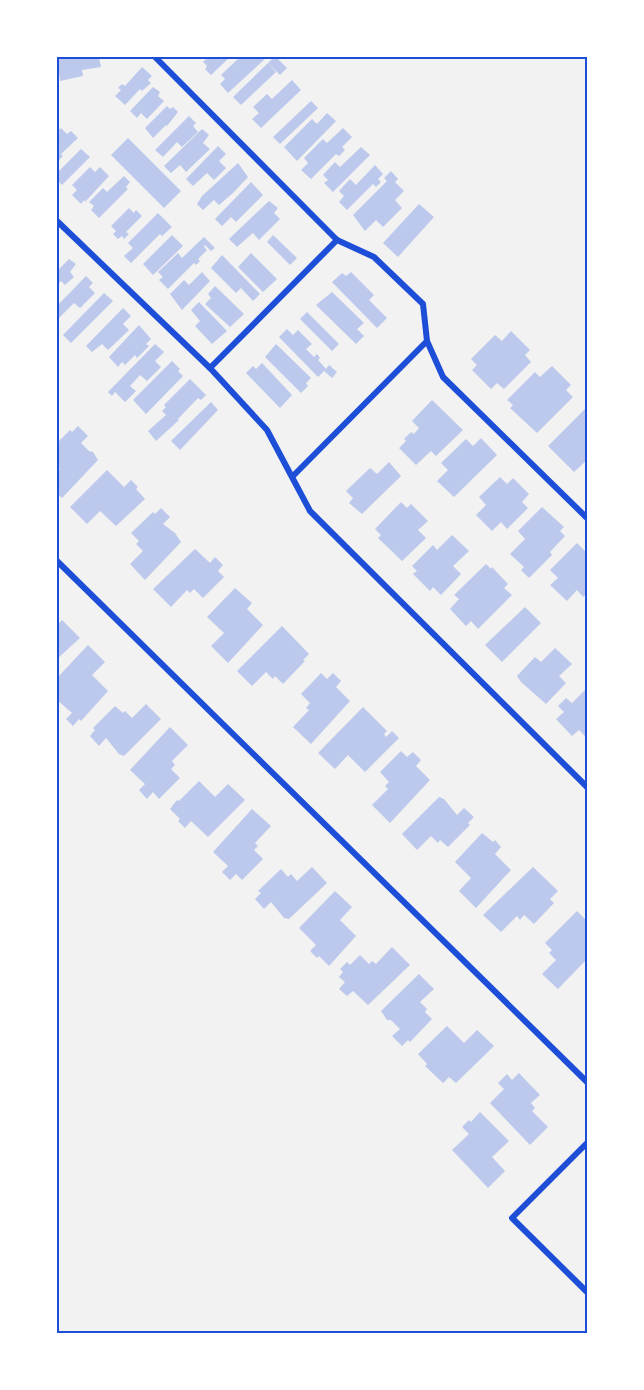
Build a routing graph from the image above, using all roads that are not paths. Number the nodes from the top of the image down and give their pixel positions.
1 (155, 57) edge
2 (57, 221) edge
3 (337, 240) junction
4 (427, 341) junction
5 (210, 368) junction
6 (293, 476) junction
7 (587, 518) edge
8 (57, 561) edge
9 (587, 787) edge
10 (587, 1082) edge
11 (587, 1143) edge
12 (587, 1292) edge

1 - 3 street
2 - 5 street
3 - 4 street
3 - 5 street
4 - 6 street
4 - 7 street
5 - 6 street
6 - 9 street
8 - 10 street
11 - 12 street

